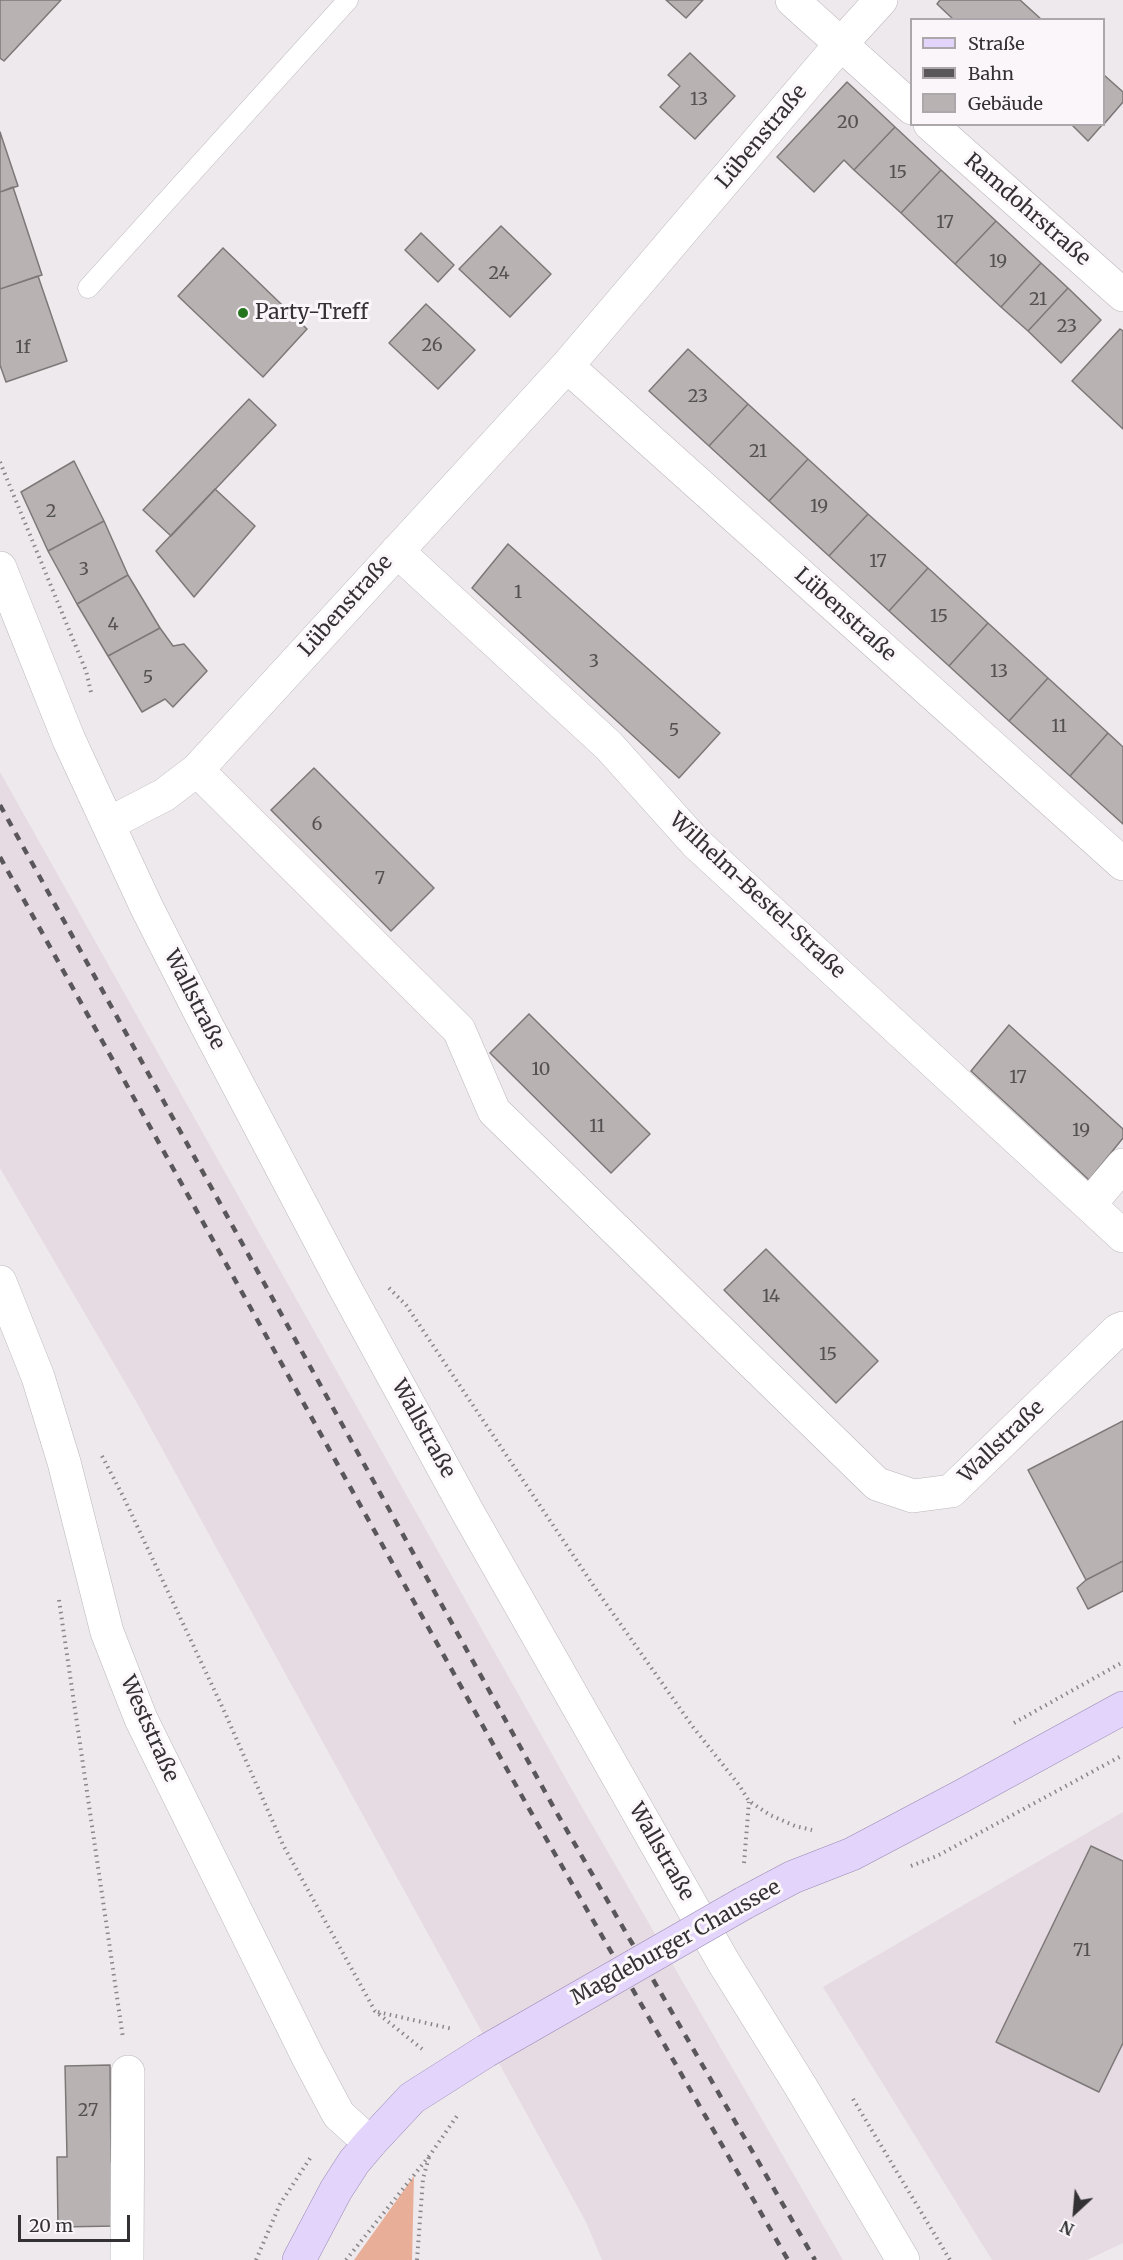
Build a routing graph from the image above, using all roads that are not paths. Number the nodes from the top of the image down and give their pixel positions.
1 (348, 0) edge
2 (792, 0) edge
3 (881, 0) edge
4 (840, 45) junction
5 (910, 106) edge
6 (932, 126) edge
7 (88, 288) dead end
8 (1123, 295) edge
9 (567, 366) junction
10 (397, 551) junction
11 (0, 568) edge
12 (197, 770) junction
13 (108, 824) junction
14 (1123, 864) edge
15 (1123, 1165) edge
16 (1090, 1204) junction
17 (1123, 1236) edge
18 (0, 1282) edge
19 (1123, 1328) edge
20 (1123, 1708) edge
21 (128, 2072) road end
22 (370, 2143) junction
23 (127, 2260) edge
24 (300, 2260) edge
25 (903, 2260) edge

1 - 7 lane
2 - 4 street
3 - 4 street
4 - 5 street
4 - 9 street, Lübenstraße
6 - 8 street, Ramdohrstraße
9 - 10 street, Lübenstraße
9 - 14 street, Lübenstraße
10 - 12 street, Lübenstraße
10 - 16 street, Wilhelm-Bestel-Straße
11 - 13 street, Wallstraße
12 - 13 street, Lübenstraße
12 - 19 street, Wallstraße
13 - 25 street, Wallstraße
15 - 16 street
16 - 17 street, Wilhelm-Bestel-Straße
18 - 22 street, Weststraße
20 - 22 main road, Magdeburger Chaussee, bridge
21 - 23 street
22 - 24 main road, Magdeburger Chaussee

